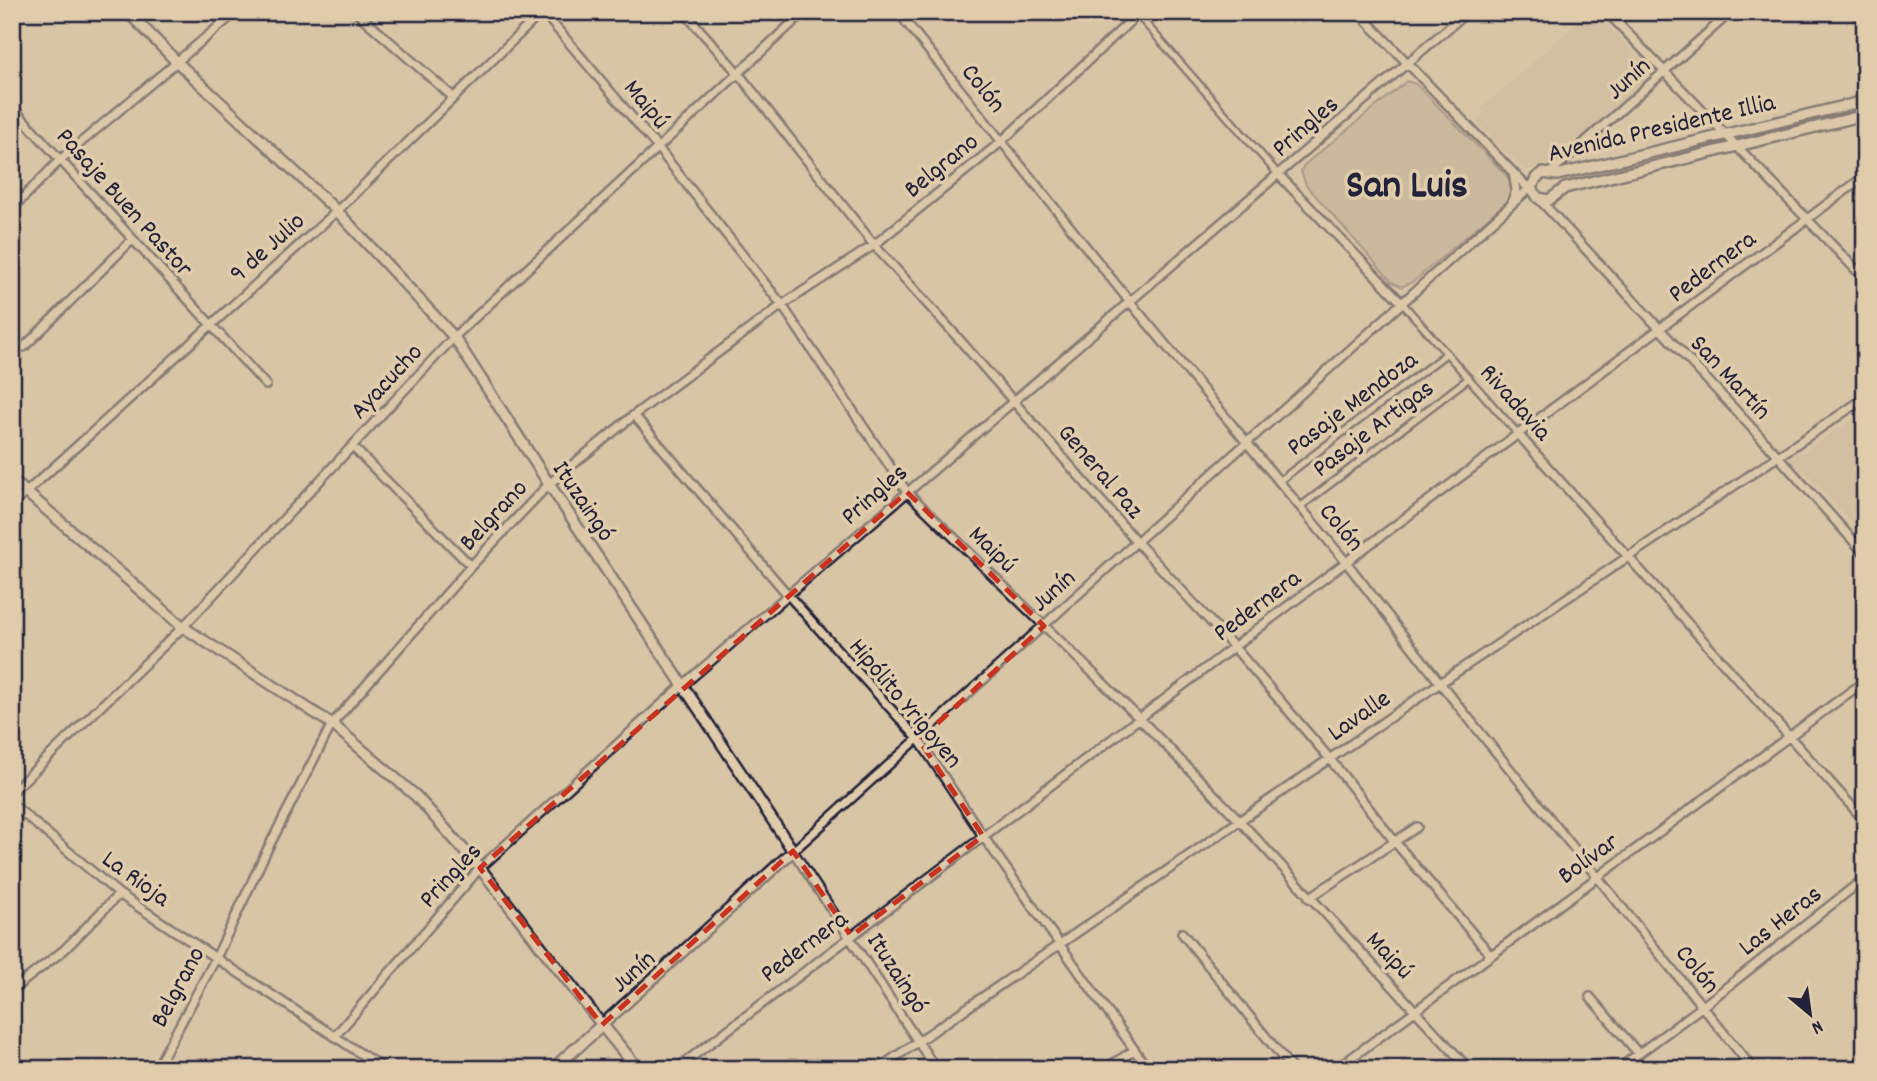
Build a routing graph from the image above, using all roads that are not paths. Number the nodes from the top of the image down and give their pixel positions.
1 (128, 12) edge
2 (236, 12) edge
3 (356, 12) edge
4 (542, 12) edge
5 (684, 12) edge
6 (804, 12) edge
7 (898, 12) edge
8 (1358, 12) edge
9 (1467, 12) edge
10 (1607, 12) edge
11 (1731, 12) edge
12 (1854, 12) edge
13 (1137, 13) edge
14 (1865, 23) edge
15 (176, 61) junction
16 (1408, 64) junction
17 (1664, 72) junction
18 (738, 73) junction
19 (453, 97) junction
20 (1865, 101) edge
21 (12, 107) edge
22 (1865, 116) edge
23 (1726, 134) junction
24 (1001, 142) junction
25 (1738, 147) junction
26 (658, 148) junction
27 (60, 160) junction
28 (1513, 172) junction
29 (1550, 173) junction
30 (1278, 174) junction
31 (1865, 176) edge
32 (1534, 192) junction
33 (1509, 207) junction
34 (12, 209) edge
35 (337, 211) junction
36 (1808, 219) junction
37 (132, 240) junction
38 (874, 245) junction
39 (1865, 279) edge
40 (1130, 302) junction
41 (1402, 303) junction
42 (782, 305) junction
43 (210, 324) junction
44 (1660, 329) junction
45 (454, 337) junction
46 (24, 346) dead end
47 (1447, 354) junction
48 (1469, 378) junction
49 (266, 384) dead end
50 (1865, 398) edge
51 (1013, 400) junction
52 (634, 415) junction
53 (1518, 434) junction
54 (1246, 443) junction
55 (352, 446) junction
56 (1778, 456) junction
57 (12, 480) edge
58 (1278, 482) junction
59 (549, 484) junction
60 (25, 492) junction
61 (907, 492) junction
62 (12, 505) edge
63 (1300, 507) junction
64 (1136, 541) junction
65 (1865, 554) edge
66 (1629, 556) junction
67 (1346, 562) junction
68 (471, 566) junction
69 (788, 595) junction
70 (183, 626) junction
71 (1044, 626) junction
72 (1234, 647) junction
73 (1865, 681) edge
74 (1440, 683) junction
75 (683, 685) junction
76 (1139, 718) junction
77 (332, 724) junction
78 (1790, 735) junction
79 (919, 740) junction
80 (1330, 759) junction
81 (12, 792) edge
82 (12, 804) edge
83 (1239, 820) junction
84 (1865, 821) edge
85 (1417, 827) dead end
86 (983, 836) junction
87 (1395, 842) junction
88 (793, 851) junction
89 (480, 868) junction
90 (1597, 877) junction
91 (1865, 878) edge
92 (119, 894) junction
93 (1309, 898) junction
94 (1182, 933) dead end
95 (850, 936) junction
96 (1059, 943) junction
97 (1490, 954) junction
98 (216, 957) junction
99 (12, 990) edge
100 (1590, 997) dead end
101 (1703, 1006) junction
102 (1416, 1010) junction
103 (602, 1025) junction
104 (335, 1036) junction
105 (919, 1042) junction
106 (1135, 1050) junction
107 (1638, 1054) junction
108 (156, 1069) edge
109 (384, 1069) edge
110 (553, 1069) edge
111 (638, 1069) edge
112 (676, 1069) edge
113 (878, 1069) edge
114 (936, 1069) edge
115 (1104, 1069) edge
116 (1148, 1069) edge
117 (1292, 1069) edge
118 (1336, 1069) edge
119 (1469, 1069) edge
120 (1618, 1069) edge
121 (1754, 1069) edge

1 - 15 street, Ituzaingó
2 - 15 street
3 - 19 street
4 - 19 street, 9 de Julio
4 - 26 street, Maipú
5 - 18 street, General Paz
6 - 18 street, Ayacucho
7 - 24 street, Colón
8 - 16 street, San Martín
9 - 16 street, Pringles
10 - 17 street
11 - 17 street, Junín
12 - 14 street
13 - 24 street, Belgrano
13 - 30 street, Rivadavia
15 - 27 street
15 - 35 street, Ituzaingó
16 - 28 street, San Martín
16 - 30 street, Pringles
17 - 23 street
17 - 29 street, Junín
18 - 26 street, Ayacucho
18 - 38 street, General Paz
19 - 35 street, 9 de Julio
20 - 23 street, Avenida Presidente Illia
21 - 27 street, Pasaje Buen Pastor
22 - 25 street, Avenida Presidente Illia
23 - 25 street
23 - 29 street, Avenida Presidente Illia
24 - 38 street, Belgrano
24 - 40 street, Colón
25 - 32 street, Avenida Presidente Illia
25 - 36 street
26 - 42 street, Maipú
26 - 45 street, Ayacucho
27 - 34 street
27 - 37 street, Pasaje Buen Pastor
28 - 32 street, San Martín
28 - 33 street
29 - 32 street, Avenida Presidente Illia
30 - 40 street, Pringles
30 - 41 street, Rivadavia
31 - 36 street, Pedernera
32 - 33 street, Junín
32 - 44 street, San Martín
33 - 41 street, Junín
35 - 43 street, 9 de Julio
35 - 45 street, Ituzaingó
36 - 39 street
36 - 44 street, Pedernera
37 - 43 street, Pasaje Buen Pastor
37 - 46 street
38 - 42 street, Belgrano
38 - 51 street, General Paz
40 - 51 street, Pringles
40 - 54 street, Colón
41 - 47 street, Rivadavia
41 - 54 street, Junín
42 - 52 street, Belgrano
42 - 61 street, Maipú
43 - 49 street, Pasaje Buen Pastor
43 - 60 street, 9 de Julio
44 - 53 street, Pedernera
44 - 56 street, San Martín
45 - 55 street, Ayacucho
45 - 59 street, Ituzaingó
47 - 48 street, Rivadavia
47 - 58 street, Pasaje Mendoza
48 - 53 street, Rivadavia
48 - 63 street, Pasaje Artigas
50 - 56 street, Lavalle
51 - 61 street, Pringles
51 - 64 street, General Paz
52 - 59 street, Belgrano
52 - 69 street, Hipólito Yrigoyen
53 - 66 street, Rivadavia
53 - 67 street, Pedernera
54 - 58 street, Colón
54 - 64 street, Junín
55 - 68 street
55 - 70 street, Ayacucho
56 - 65 street, San Martín
56 - 66 street, Lavalle
57 - 60 street
58 - 63 street, Colón
59 - 68 street, Belgrano
59 - 75 street, Ituzaingó
60 - 62 street, 9 de Julio
60 - 70 street
61 - 69 street, Pringles
61 - 71 street, Maipú
63 - 67 street, Colón
64 - 71 street, Junín
64 - 72 street, General Paz
66 - 74 street, Lavalle
66 - 78 street, Rivadavia
67 - 72 street, Pedernera
67 - 74 street, Colón
68 - 77 street, Belgrano
69 - 75 street, Pringles
69 - 79 street, Hipólito Yrigoyen
70 - 77 street
70 - 81 street, Ayacucho
71 - 76 street, Maipú
71 - 79 street, Junín
72 - 76 street, Pedernera
72 - 80 street, General Paz
73 - 78 street, Bolívar
74 - 80 street, Lavalle
74 - 90 street, Colón
75 - 88 street, Ituzaingó
75 - 89 street, Pringles
76 - 83 street, Maipú
76 - 86 street, Pedernera
77 - 89 street
77 - 98 street, Belgrano
78 - 84 street, Rivadavia
78 - 90 street, Bolívar
79 - 86 street, Hipólito Yrigoyen
79 - 88 street, Junín
80 - 83 street, Lavalle
80 - 87 street, General Paz
82 - 92 street, La Rioja
83 - 93 street, Maipú
83 - 96 street, Lavalle
85 - 87 street
86 - 95 street, Pedernera
86 - 96 street, Hipólito Yrigoyen
87 - 93 street
87 - 97 street, General Paz
88 - 95 street, Ituzaingó
88 - 103 street, Junín
89 - 103 street
89 - 104 street, Pringles
90 - 97 street, Bolívar
90 - 101 street, Colón
91 - 101 street, Las Heras
92 - 98 street, La Rioja
92 - 99 street
93 - 102 street, Maipú
94 - 117 street
95 - 105 street, Ituzaingó
95 - 112 street, Pedernera
96 - 105 street, Lavalle
96 - 106 street, Hipólito Yrigoyen
97 - 102 street, Bolívar
98 - 104 street, La Rioja
98 - 108 street, Belgrano
100 - 107 street
101 - 107 street, Las Heras
101 - 121 street, Colón
102 - 118 street, Bolívar
102 - 119 street, Maipú
103 - 110 main road
103 - 111 main road
104 - 109 street, La Rioja
105 - 113 street, Lavalle
105 - 114 street, Ituzaingó
106 - 115 street
106 - 116 street, Hipólito Yrigoyen
107 - 120 street, Las Heras

